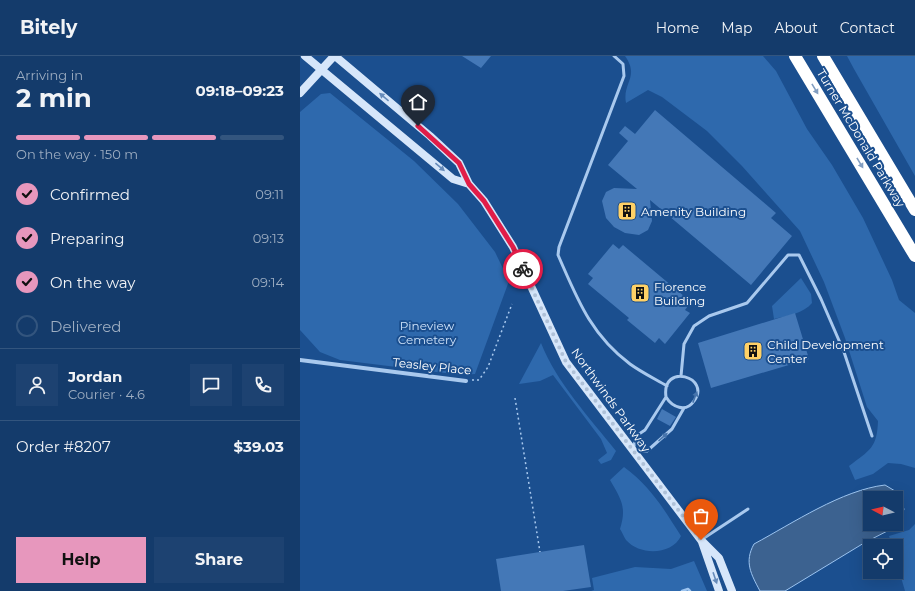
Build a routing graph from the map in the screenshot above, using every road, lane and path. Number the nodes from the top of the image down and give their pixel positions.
1 (305, 56) edge
2 (335, 56) edge
3 (614, 56) edge
4 (795, 56) edge
5 (823, 56) edge
6 (322, 70) junction
7 (300, 93) edge
8 (469, 184) junction
9 (915, 210) edge
10 (915, 256) edge
11 (512, 304) dead end
12 (300, 360) edge
13 (681, 376) junction
14 (466, 381) joint
15 (666, 386) junction
16 (666, 397) junction
17 (515, 398) dead end
18 (684, 408) junction
19 (872, 436) dead end
20 (633, 451) junction
21 (748, 509) dead end
22 (701, 540) junction
23 (540, 552) dead end
24 (719, 591) edge
25 (732, 591) edge

1 - 6 street, Northwinds Parkway
2 - 6 street
8 -> 2 street, Northwinds Parkway
3 - 15 lane
4 -> 10 highway, Turner McDonald Parkway
5 - 9 highway, Turner McDonald Parkway
6 - 7 street
6 -> 8 street, Northwinds Parkway
8 - 20 street, Northwinds Parkway
11 - 14 path, Teasley Place
12 - 14 street, Teasley Place
13 - 15 lane
18 -> 13 lane
13 - 19 lane
15 - 16 lane
16 - 18 lane
16 - 20 lane
17 - 23 path
20 -> 18 lane
20 - 22 street, Northwinds Parkway
21 - 22 lane
22 -> 24 street, Northwinds Parkway
22 - 25 street, Northwinds Parkway

